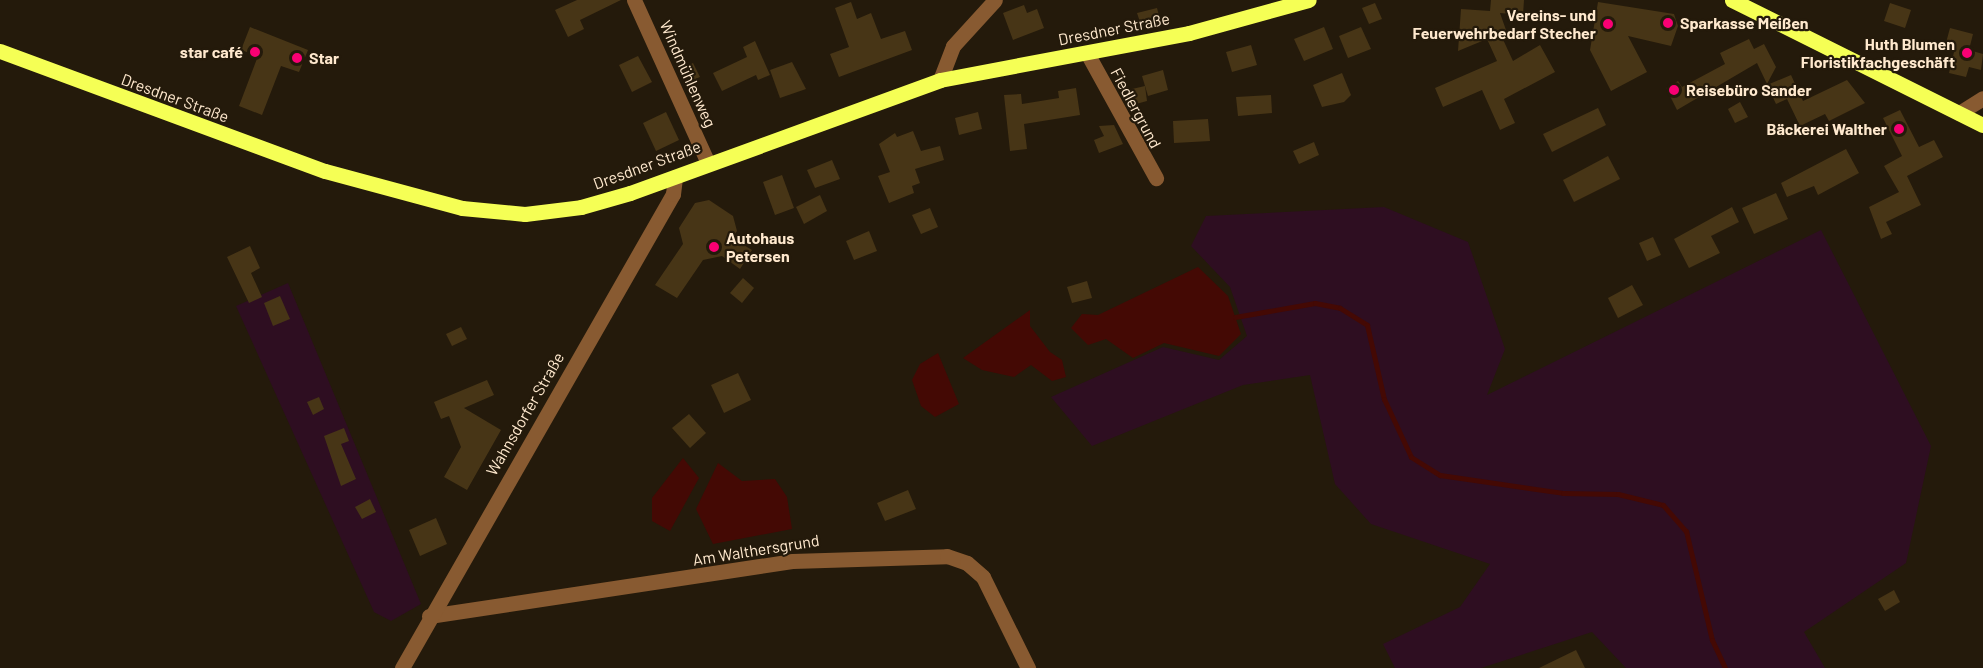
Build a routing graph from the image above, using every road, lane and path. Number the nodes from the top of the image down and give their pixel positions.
1 (634, 0) edge
2 (995, 0) edge
3 (1310, 0) edge
4 (1732, 0) edge
5 (0, 51) edge
6 (1087, 53) junction
7 (940, 80) junction
8 (1983, 98) edge
9 (1959, 112) junction
10 (1983, 124) edge
11 (708, 163) junction
12 (675, 177) junction
13 (1156, 178) dead end
14 (429, 616) junction
15 (402, 668) edge
16 (1028, 668) edge

1 - 11 street, Windmühlenweg
2 - 7 street
3 - 6 main road, Dresdner Straße
4 - 9 main road
5 - 12 main road, Dresdner Straße
6 - 7 main road, Dresdner Straße
6 - 13 street, Fiedlergrund
7 - 11 main road, Dresdner Straße
8 - 9 street
9 - 10 main road
11 - 12 main road, Dresdner Straße
12 - 14 street, Wahnsdorfer Straße
14 - 15 street, Wahnsdorfer Straße
14 - 16 street, Am Walthersgrund

